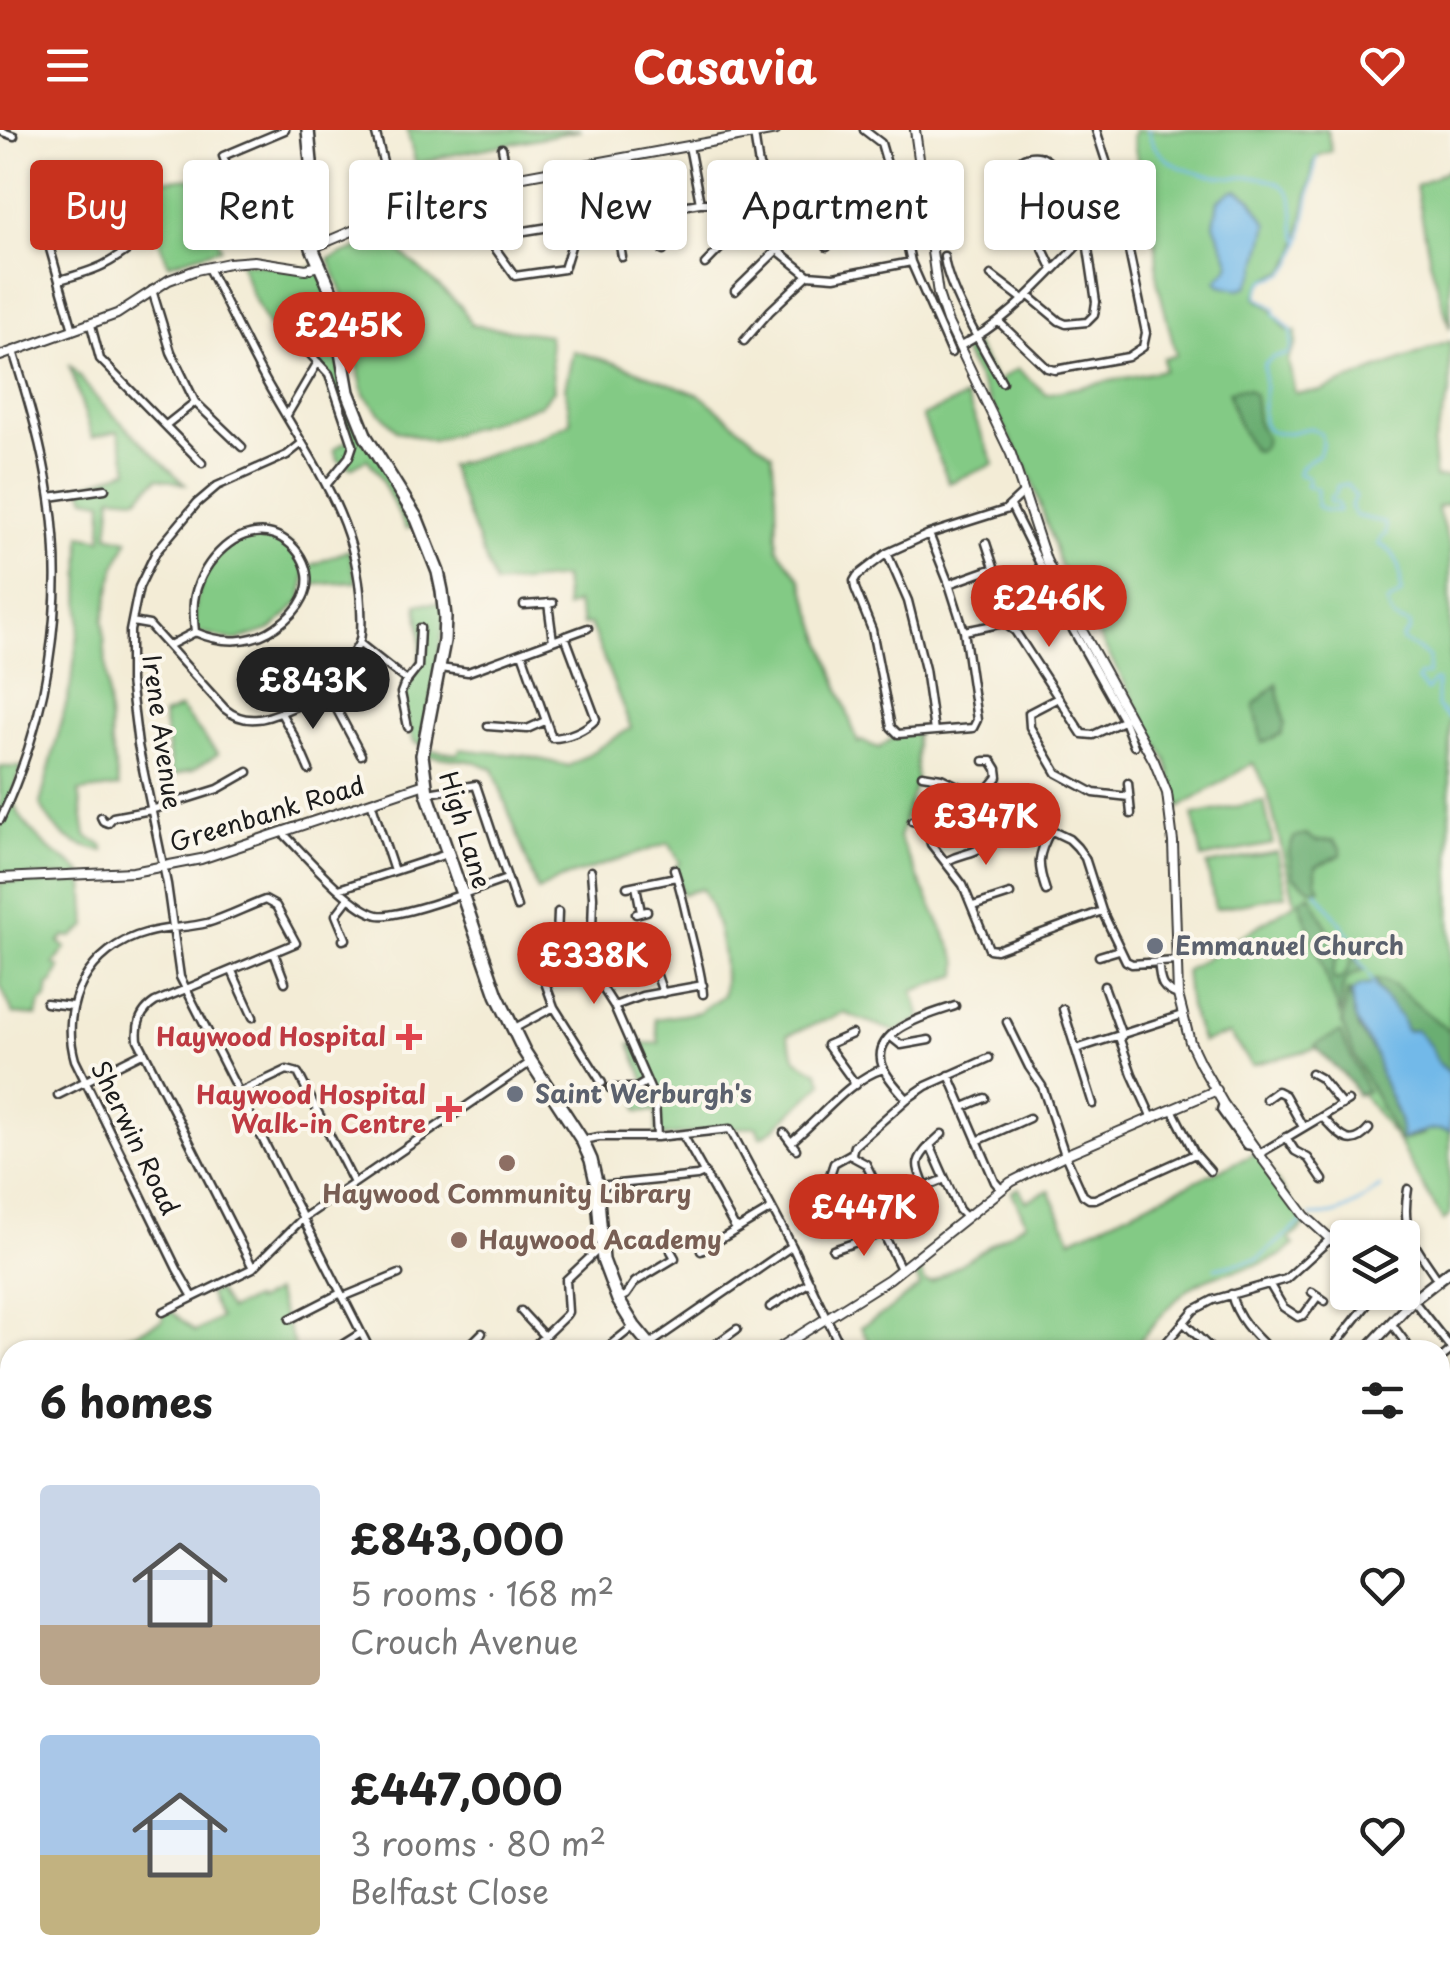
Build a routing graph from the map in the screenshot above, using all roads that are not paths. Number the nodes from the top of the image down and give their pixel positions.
1 (248, 130) edge
2 (285, 130) edge
3 (308, 130) edge
4 (375, 130) edge
5 (707, 130) edge
6 (776, 130) edge
7 (864, 130) edge
8 (1096, 130) edge
9 (0, 131) edge
10 (915, 131) edge
11 (754, 134) junction
12 (14, 136) dead end
13 (253, 142) junction
14 (710, 142) junction
15 (689, 146) junction
16 (502, 148) dead end
17 (224, 160) edge
18 (312, 160) edge
19 (383, 160) edge
20 (504, 160) edge
21 (759, 160) edge
22 (1022, 160) edge
23 (1048, 160) edge
24 (1105, 160) edge
25 (523, 177) edge
26 (700, 203) junction
27 (707, 203) edge
28 (687, 205) edge
29 (50, 250) edge
30 (128, 250) edge
31 (313, 250) edge
32 (496, 250) edge
33 (570, 250) edge
34 (621, 250) edge
35 (719, 250) edge
36 (777, 250) joint
37 (1044, 250) edge
38 (1073, 250) edge
39 (1088, 250) edge
40 (1128, 250) edge
41 (944, 256) dead end
42 (622, 257) dead end
43 (911, 262) junction
44 (705, 264) dead end
45 (318, 266) junction
46 (208, 268) junction
47 (1054, 270) junction
48 (808, 275) junction
49 (991, 275) dead end
50 (59, 280) junction
51 (152, 290) junction
52 (735, 292) dead end
53 (938, 294) junction
54 (925, 298) junction
55 (1026, 298) junction
56 (999, 322) junction
57 (90, 325) junction
58 (73, 330) junction
59 (294, 337) dead end
60 (978, 337) junction
61 (744, 341) dead end
62 (954, 350) junction
63 (13, 351) junction
64 (0, 356) edge
65 (318, 362) junction
66 (1002, 382) dead end
67 (196, 402) junction
68 (286, 416) junction
69 (166, 425) junction
70 (302, 444) junction
71 (242, 446) dead end
72 (202, 462) dead end
73 (327, 484) junction
74 (106, 489) dead end
75 (1023, 493) junction
76 (50, 497) junction
77 (1012, 506) junction
78 (929, 534) junction
79 (986, 544) dead end
80 (888, 553) junction
81 (994, 568) junction
82 (949, 584) junction
83 (1003, 595) dead end
84 (524, 606) dead end
85 (132, 622) junction
86 (420, 628) dead end
87 (588, 628) dead end
88 (964, 631) junction
89 (195, 632) junction
90 (565, 636) junction
91 (553, 640) junction
92 (359, 643) junction
93 (168, 646) junction
94 (522, 653) junction
95 (439, 667) junction
96 (406, 681) junction
97 (326, 690) junction
98 (1058, 698) junction
99 (280, 712) junction
100 (1127, 719) junction
101 (545, 720) junction
102 (408, 726) dead end
103 (488, 726) dead end
104 (934, 732) junction
105 (1134, 746) dead end
106 (362, 755) dead end
107 (984, 761) dead end
108 (309, 770) dead end
109 (248, 772) dead end
110 (922, 774) dead end
111 (1128, 783) dead end
112 (426, 788) junction
113 (1129, 797) junction
114 (981, 798) junction
115 (371, 802) junction
116 (151, 810) junction
117 (1131, 814) dead end
118 (113, 816) dead end
119 (0, 820) edge
120 (909, 821) dead end
121 (1052, 830) junction
122 (283, 832) junction
123 (997, 832) dead end
124 (447, 854) junction
125 (944, 862) junction
126 (164, 867) junction
127 (394, 871) junction
128 (591, 871) dead end
129 (0, 878) edge
130 (507, 879) junction
131 (339, 889) junction
132 (1046, 892) dead end
133 (461, 893) junction
134 (1010, 894) dead end
135 (349, 898) junction
136 (973, 906) junction
137 (516, 907) dead end
138 (1102, 911) junction
139 (557, 912) dead end
140 (641, 912) dead end
141 (173, 928) junction
142 (342, 940) dead end
143 (1119, 950) junction
144 (274, 953) junction
145 (1099, 956) dead end
146 (651, 958) dead end
147 (1176, 961) junction
148 (1158, 962) junction
149 (232, 970) junction
150 (285, 982) dead end
151 (703, 984) junction
152 (1108, 989) dead end
153 (186, 990) junction
154 (663, 994) junction
155 (704, 994) dead end
156 (1178, 995) junction
157 (46, 1003) dead end
158 (950, 1005) dead end
159 (72, 1006) junction
160 (614, 1006) junction
161 (554, 1007) junction
162 (1063, 1009) dead end
163 (1182, 1015) junction
164 (253, 1017) dead end
165 (1008, 1022) dead end
166 (512, 1030) junction
167 (852, 1034) dead end
168 (1120, 1036) junction
169 (891, 1037) junction
170 (930, 1040) dead end
171 (1076, 1048) junction
172 (144, 1052) junction
173 (989, 1058) dead end
174 (532, 1062) junction
175 (883, 1068) junction
176 (1311, 1073) dead end
177 (949, 1076) junction
178 (85, 1082) junction
179 (646, 1082) junction
180 (602, 1083) dead end
181 (856, 1085) junction
182 (613, 1086) dead end
183 (1217, 1090) junction
184 (238, 1093) junction
185 (58, 1094) dead end
186 (985, 1098) dead end
187 (1266, 1099) dead end
188 (907, 1100) junction
189 (1093, 1104) dead end
190 (964, 1106) junction
191 (1172, 1110) junction
192 (1028, 1117) dead end
193 (1323, 1118) junction
194 (1153, 1119) junction
195 (1303, 1127) junction
196 (1369, 1129) dead end
197 (784, 1133) dead end
198 (942, 1134) dead end
199 (684, 1135) junction
200 (657, 1137) junction
201 (1286, 1137) junction
202 (582, 1140) junction
203 (978, 1141) junction
204 (930, 1145) junction
205 (1256, 1150) junction
206 (852, 1154) junction
207 (1195, 1154) junction
208 (1065, 1155) junction
209 (1210, 1171) dead end
210 (704, 1173) junction
211 (945, 1179) junction
212 (1323, 1180) dead end
213 (354, 1184) junction
214 (596, 1186) junction
215 (1000, 1188) junction
216 (1408, 1188) dead end
217 (771, 1209) junction
218 (966, 1217) junction
219 (836, 1218) dead end
220 (302, 1219) junction
221 (738, 1228) junction
222 (883, 1233) junction
223 (1330, 1240) joint
224 (601, 1246) junction
225 (792, 1246) junction
226 (834, 1250) dead end
227 (701, 1251) dead end
228 (682, 1265) dead end
229 (252, 1268) junction
230 (901, 1269) junction
231 (1450, 1271) edge
232 (393, 1274) dead end
233 (1438, 1280) junction
234 (810, 1282) junction
235 (1270, 1285) junction
236 (1420, 1291) edge
237 (1231, 1294) junction
238 (342, 1295) junction
239 (1318, 1296) dead end
240 (193, 1297) junction
241 (618, 1300) junction
242 (770, 1307) dead end
243 (1420, 1309) edge
244 (1363, 1310) edge
245 (1401, 1310) edge
246 (521, 1311) dead end
247 (163, 1312) dead end
248 (826, 1317) junction
249 (290, 1319) dead end
250 (1184, 1322) junction
251 (1392, 1323) junction
252 (634, 1326) junction
253 (737, 1329) dead end
254 (361, 1333) junction
255 (482, 1333) dead end
256 (544, 1336) junction
257 (350, 1340) edge
258 (365, 1340) edge
259 (475, 1340) edge
260 (540, 1340) edge
261 (616, 1340) edge
262 (645, 1340) edge
263 (661, 1340) edge
264 (722, 1340) edge
265 (791, 1340) edge
266 (837, 1340) edge
267 (1169, 1340) edge
268 (1202, 1340) edge
269 (1259, 1340) edge
270 (1339, 1340) edge
271 (1376, 1340) edge
272 (1404, 1340) edge
273 (1443, 1340) edge

1 - 13 street
2 - 13 street
3 - 18 main road, High Lane
4 - 19 street
5 - 14 street
6 - 11 street
7 - 43 street
8 - 24 street
9 - 12 street
10 - 53 street
11 - 14 street
11 - 21 street
13 - 17 street
14 - 15 street
15 - 25 street
15 - 26 street
16 - 20 street
22 - 23 street
26 - 27 street
26 - 28 street
29 - 50 street
30 - 50 street
31 - 45 main road, High Lane
32 - 33 street
34 - 42 street
35 - 44 street
36 - 48 street
36 - 52 street
37 - 47 street
38 - 47 street
39 - 55 street
40 - 56 street
41 - 60 street
43 - 48 street
43 - 54 street
45 - 46 street
45 - 95 main road, High Lane
46 - 51 street
46 - 68 street
47 - 55 street
48 - 61 street
49 - 55 street
50 - 58 street
51 - 57 street
51 - 67 street
53 - 54 street
53 - 62 street
54 - 62 street
55 - 56 street
56 - 60 street
57 - 58 street
57 - 69 street
58 - 63 street
59 - 65 street
60 - 62 street
60 - 66 street
62 - 75 street
63 - 64 street
63 - 76 street
65 - 68 street
65 - 73 street
67 - 69 street
67 - 71 street
68 - 70 street
69 - 72 street
70 - 73 street
70 - 85 street, Irene Avenue
73 - 92 street
74 - 76 street
75 - 77 street
75 - 100 street
76 - 119 street
77 - 78 street
77 - 100 street
78 - 80 street
78 - 82 street
79 - 81 street
80 - 104 street
80 - 104 street
81 - 82 street
81 - 83 street
82 - 88 street
84 - 91 street
85 - 93 street
85 - 116 street, Irene Avenue
86 - 96 street
87 - 90 street
88 - 98 street
88 - 104 street
89 - 89 street
89 - 93 street
90 - 91 street
90 - 101 street
91 - 94 street
92 - 96 street
92 - 97 street
93 - 99 street
94 - 95 street
94 - 101 street
95 - 112 main road, High Lane
96 - 102 street
97 - 99 street
97 - 106 street
98 - 100 street
98 - 113 street
99 - 108 street
100 - 105 street
100 - 147 street
101 - 103 street
107 - 114 street
109 - 116 street
110 - 114 street
111 - 113 street
112 - 115 street, Greenbank Road
112 - 124 main road, High Lane
112 - 130 street
113 - 117 street
114 - 121 street
115 - 122 street, Greenbank Road
115 - 127 street
116 - 118 street
116 - 126 street, Irene Avenue
120 - 125 street
121 - 132 street
121 - 138 street
122 - 126 street, Greenbank Road
122 - 131 street
123 - 125 street
124 - 127 street
124 - 133 main road, High Lane
125 - 136 street
126 - 129 street, Greenbank Road
126 - 141 street, Irene Avenue
127 - 131 street
128 - 160 street
130 - 133 street
130 - 137 street
131 - 135 street
133 - 135 street
133 - 166 main road, High Lane
134 - 136 street
135 - 142 street
136 - 138 street
138 - 143 street
139 - 161 street
140 - 151 street
141 - 144 street
141 - 153 street, Irene Avenue
141 - 159 street
143 - 145 street
143 - 148 street
144 - 149 street
144 - 150 street
146 - 154 street
147 - 148 street
147 - 156 street
148 - 156 street
149 - 153 street
149 - 164 street
151 - 154 street
151 - 155 street
152 - 168 street
153 - 172 street
153 - 184 street, Irene Avenue
154 - 160 street
156 - 163 street
157 - 159 street
158 - 169 street
159 - 178 street, Sherwin Road
160 - 179 street
161 - 166 street
161 - 180 street
162 - 171 street
163 - 168 street
163 - 183 street
165 - 208 street
166 - 174 main road, High Lane
167 - 181 street
168 - 171 street
168 - 194 street
169 - 170 street
169 - 175 street
171 - 189 street
172 - 178 street
172 - 229 street
173 - 177 street
174 - 202 main road, High Lane
174 - 213 street
175 - 181 street
175 - 188 street
176 - 193 street
177 - 188 street
177 - 190 street
178 - 185 street
178 - 240 street, Sherwin Road
179 - 182 street
179 - 200 street
181 - 197 street
183 - 191 street
183 - 205 street
184 - 213 street
184 - 220 street, Irene Avenue
186 - 190 street
187 - 195 street
188 - 206 street
190 - 203 street
191 - 194 street
191 - 207 street
192 - 203 street
193 - 195 street
193 - 196 street
194 - 208 street
195 - 201 street
198 - 204 street
199 - 200 street
199 - 210 street
199 - 217 street
200 - 202 street
201 - 205 street
201 - 212 street
202 - 214 main road, High Lane
203 - 215 street
204 - 211 street
204 - 211 street
205 - 223 street
206 - 219 street
206 - 222 street
207 - 208 street
207 - 209 street
208 - 215 street
210 - 214 street
210 - 221 street
211 - 218 street
213 - 220 street
214 - 224 main road, High Lane
215 - 218 street
216 - 233 street
217 - 221 street
217 - 225 street
218 - 230 street
220 - 229 street
220 - 238 street, Irene Avenue
221 - 227 street
222 - 226 street
222 - 230 street
223 - 235 street
224 - 241 main road, High Lane
224 - 256 street
225 - 234 street
225 - 263 street
228 - 241 street
229 - 240 street
230 - 248 street
231 - 233 main road
232 - 238 street
233 - 236 main road
234 - 242 street
234 - 248 street
235 - 237 street
235 - 239 street
237 - 250 street
237 - 269 street
238 - 249 street
238 - 254 street, Irene Avenue
240 - 247 street
241 - 252 main road, High Lane
243 - 273 street
244 - 270 street
245 - 251 main road
246 - 256 street
248 - 265 street
248 - 266 street
250 - 267 street
250 - 268 street
251 - 271 main road
251 - 272 street
252 - 261 street
252 - 262 main road, High Lane
253 - 264 street
254 - 257 street
254 - 258 street, Irene Avenue
255 - 259 street
256 - 260 street

